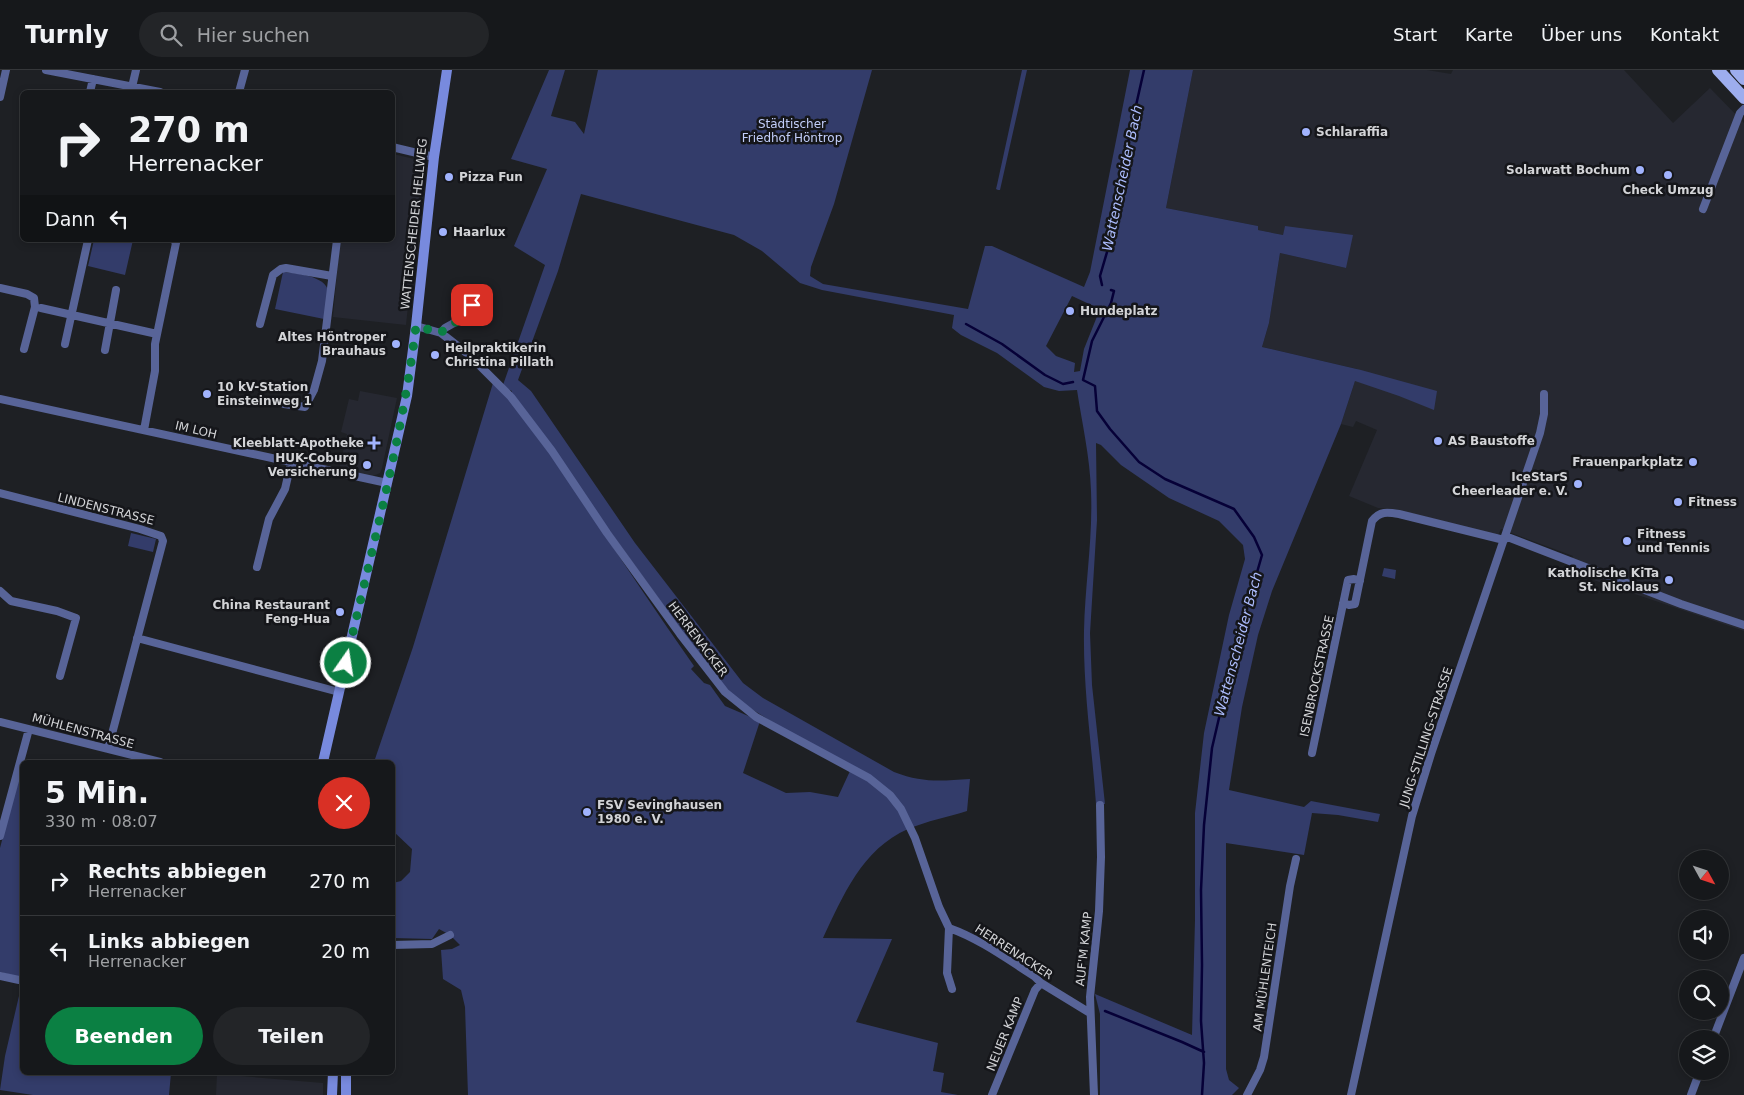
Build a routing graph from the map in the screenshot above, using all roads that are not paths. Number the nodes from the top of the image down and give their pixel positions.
1 (6, 70) edge
2 (46, 70) edge
3 (136, 70) edge
4 (245, 70) edge
5 (447, 70) edge
6 (1718, 70) edge
7 (1736, 70) edge
8 (93, 79) junction
9 (1744, 79) edge
10 (132, 87) junction
11 (90, 90) edge
12 (149, 90) edge
13 (240, 90) edge
14 (0, 97) edge
15 (1744, 98) edge
16 (1744, 109) edge
17 (395, 148) edge
18 (434, 157) junction
19 (1703, 209) dead end
20 (88, 242) edge
21 (175, 242) edge
22 (337, 242) edge
23 (332, 276) junction
24 (0, 288) edge
25 (116, 290) dead end
26 (472, 305) dead end
27 (41, 308) dead end
28 (72, 315) junction
29 (110, 324) junction
30 (260, 324) dead end
31 (416, 326) junction
32 (441, 333) junction
33 (157, 334) junction
34 (65, 344) dead end
35 (24, 348) dead end
36 (105, 350) dead end
37 (1544, 394) dead end
38 (0, 398) edge
39 (284, 404) dead end
40 (144, 430) junction
41 (291, 463) junction
42 (387, 483) junction
43 (0, 493) edge
44 (1504, 538) junction
45 (257, 567) dead end
46 (1360, 580) junction
47 (0, 591) edge
48 (1343, 603) junction
49 (1744, 625) edge
50 (137, 638) junction
51 (60, 676) dead end
52 (339, 692) junction
53 (0, 722) edge
54 (29, 728) junction
55 (108, 749) junction
56 (1312, 753) dead end
57 (20, 760) edge
58 (152, 760) edge
59 (324, 760) edge
60 (20, 762) edge
61 (1100, 805) dead end
62 (0, 836) edge
63 (1296, 859) dead end
64 (949, 928) junction
65 (450, 935) dead end
66 (395, 945) edge
67 (1744, 958) edge
68 (0, 976) edge
69 (19, 980) dead end
70 (1041, 983) junction
71 (952, 989) dead end
72 (1090, 1013) junction
73 (1716, 1030) edge
74 (333, 1075) edge
75 (346, 1075) edge
76 (1697, 1080) edge
77 (332, 1095) edge
78 (346, 1095) edge
79 (992, 1095) edge
80 (1094, 1095) edge
81 (1247, 1095) edge
82 (1352, 1095) edge
83 (1691, 1095) edge

1 - 14 street
2 - 8 street
3 - 10 street
4 - 13 street
5 - 18 main road, WATTENSCHEIDER HELLWEG
6 - 15 main road
7 - 9 main road
8 - 10 street
8 - 11 street
10 - 12 street
16 - 19 street
17 - 18 street
18 - 31 main road, WATTENSCHEIDER HELLWEG
20 - 28 street
21 - 33 street
22 - 23 street
23 - 30 street
23 - 39 street
24 - 35 street
25 - 29 street
26 - 32 street
27 - 28 street
28 - 29 street
28 - 34 street
29 - 33 street
29 - 36 street
31 - 32 street, HERRENACKER
31 - 42 main road, WATTENSCHEIDER HELLWEG
32 - 64 street, HERRENACKER
33 - 40 street
37 - 44 street, JUNG-STILLING-STRASSE
38 - 40 street, IM LOH
40 - 41 street, IM LOH
41 - 42 street, IM LOH
41 - 45 street
42 - 52 main road, WATTENSCHEIDER HELLWEG
43 - 50 street, LINDENSTRASSE
44 - 46 street, ISENBROCKSTRASSE
44 - 49 street, ISENBROCKSTRASSE
44 - 82 street, JUNG-STILLING-STRASSE
46 - 48 street, ISENBROCKSTRASSE
46 - 48 street, ISENBROCKSTRASSE
47 - 51 street
48 - 56 street, ISENBROCKSTRASSE
50 - 52 street
50 - 55 street, LINDENSTRASSE
52 - 59 main road, WATTENSCHEIDER HELLWEG
53 - 54 street, MÜHLENSTRASSE
54 - 55 street, MÜHLENSTRASSE
54 - 57 street
55 - 58 street, MÜHLENSTRASSE
60 - 62 street
61 - 72 street, AUF'M KAMP
63 - 81 street, AM MÜHLENTEICH
64 - 70 street, HERRENACKER
64 - 71 street, HERRENACKER
65 - 66 street
67 - 73 street
68 - 69 street
70 - 72 street, HERRENACKER
70 - 79 street, NEUER KAMP
72 - 80 street, AUF'M KAMP
74 - 77 main road
75 - 78 main road
76 - 83 street

